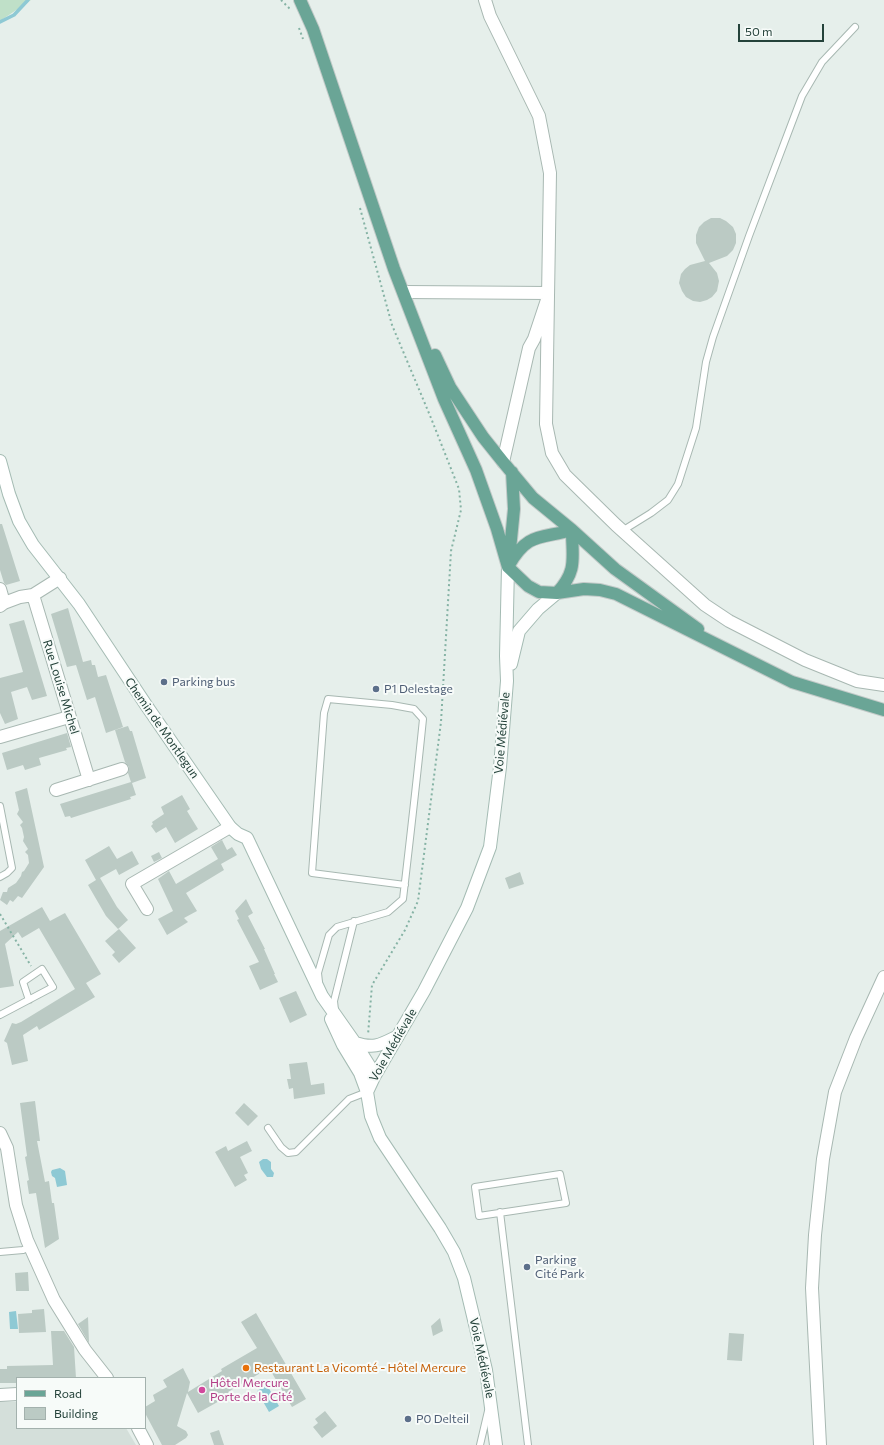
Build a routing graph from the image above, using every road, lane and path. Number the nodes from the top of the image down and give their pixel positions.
1 (281, 0) edge
2 (300, 0) edge
3 (485, 0) edge
4 (291, 10) dead end
5 (297, 24) dead end
6 (855, 27) dead end
7 (306, 46) dead end
8 (360, 208) dead end
9 (394, 269) junction
10 (405, 292) junction
11 (548, 295) junction
12 (0, 461) edge
13 (503, 462) junction
14 (512, 472) junction
15 (572, 530) junction
16 (622, 531) junction
17 (508, 567) junction
18 (60, 578) junction
19 (0, 589) edge
20 (557, 593) junction
21 (33, 595) junction
22 (2, 605) edge
23 (730, 652) junction
24 (507, 681) junction
25 (884, 686) edge
26 (884, 710) edge
27 (69, 717) junction
28 (0, 737) edge
29 (122, 769) dead end
30 (89, 780) junction
31 (56, 790) dead end
32 (0, 806) edge
33 (230, 827) junction
34 (0, 878) edge
35 (405, 886) junction
36 (147, 909) dead end
37 (0, 914) edge
38 (354, 921) junction
39 (35, 974) junction
40 (884, 976) edge
41 (321, 993) junction
42 (30, 1000) junction
43 (0, 1016) edge
44 (336, 1016) junction
45 (398, 1036) junction
46 (361, 1045) junction
47 (374, 1077) junction
48 (367, 1092) junction
49 (268, 1128) dead end
50 (0, 1133) edge
51 (500, 1212) junction
52 (30, 1247) junction
53 (0, 1252) edge
54 (106, 1377) edge
55 (16, 1394) edge
56 (0, 1395) edge
57 (491, 1399) junction
58 (139, 1429) edge
59 (147, 1445) edge
60 (480, 1445) edge
61 (496, 1445) edge
62 (528, 1445) edge
63 (820, 1445) edge

1 - 4 path
2 - 9 main road
3 - 11 street
5 - 7 path
6 - 16 lane
8 - 46 path
9 - 10 main road
9 - 17 main road
10 - 11 street
10 - 13 main road
11 - 13 street
11 - 16 street
12 - 18 street, Chemin de Montlegun
13 - 14 main road
14 - 15 main road
14 - 17 main road
15 - 17 main road
15 - 20 main road
15 - 23 main road
16 - 25 street
17 - 20 main road
17 - 24 street
18 - 21 street
18 - 33 street, Chemin de Montlegun
19 - 22 street
20 - 23 main road
20 - 24 street
21 - 22 street
21 - 27 street, Rue Louise Michel
23 - 26 main road
24 - 45 street, Voie Médiévale
27 - 28 street
27 - 30 street, Rue Louise Michel
29 - 30 street
30 - 31 street
32 - 34 lane
33 - 36 street
33 - 41 street, Chemin de Montlegun
35 - 35 lane
35 - 38 lane
37 - 39 path
38 - 41 lane
38 - 44 lane
39 - 42 lane
39 - 42 lane
40 - 63 street
41 - 44 street, Chemin de Montlegun
41 - 48 street, Chemin de Montlegun
42 - 43 lane
44 - 46 street, Chemin de Montlegun
45 - 46 street
45 - 47 street, Voie Médiévale
46 - 47 street, Chemin de Montlegun
47 - 48 street, Voie Médiévale
48 - 49 lane
48 - 57 street, Voie Médiévale
50 - 52 street
51 - 51 lane
51 - 62 lane
52 - 53 lane
52 - 54 street
55 - 56 street
57 - 60 lane
57 - 61 street, Voie Médiévale
58 - 59 street

